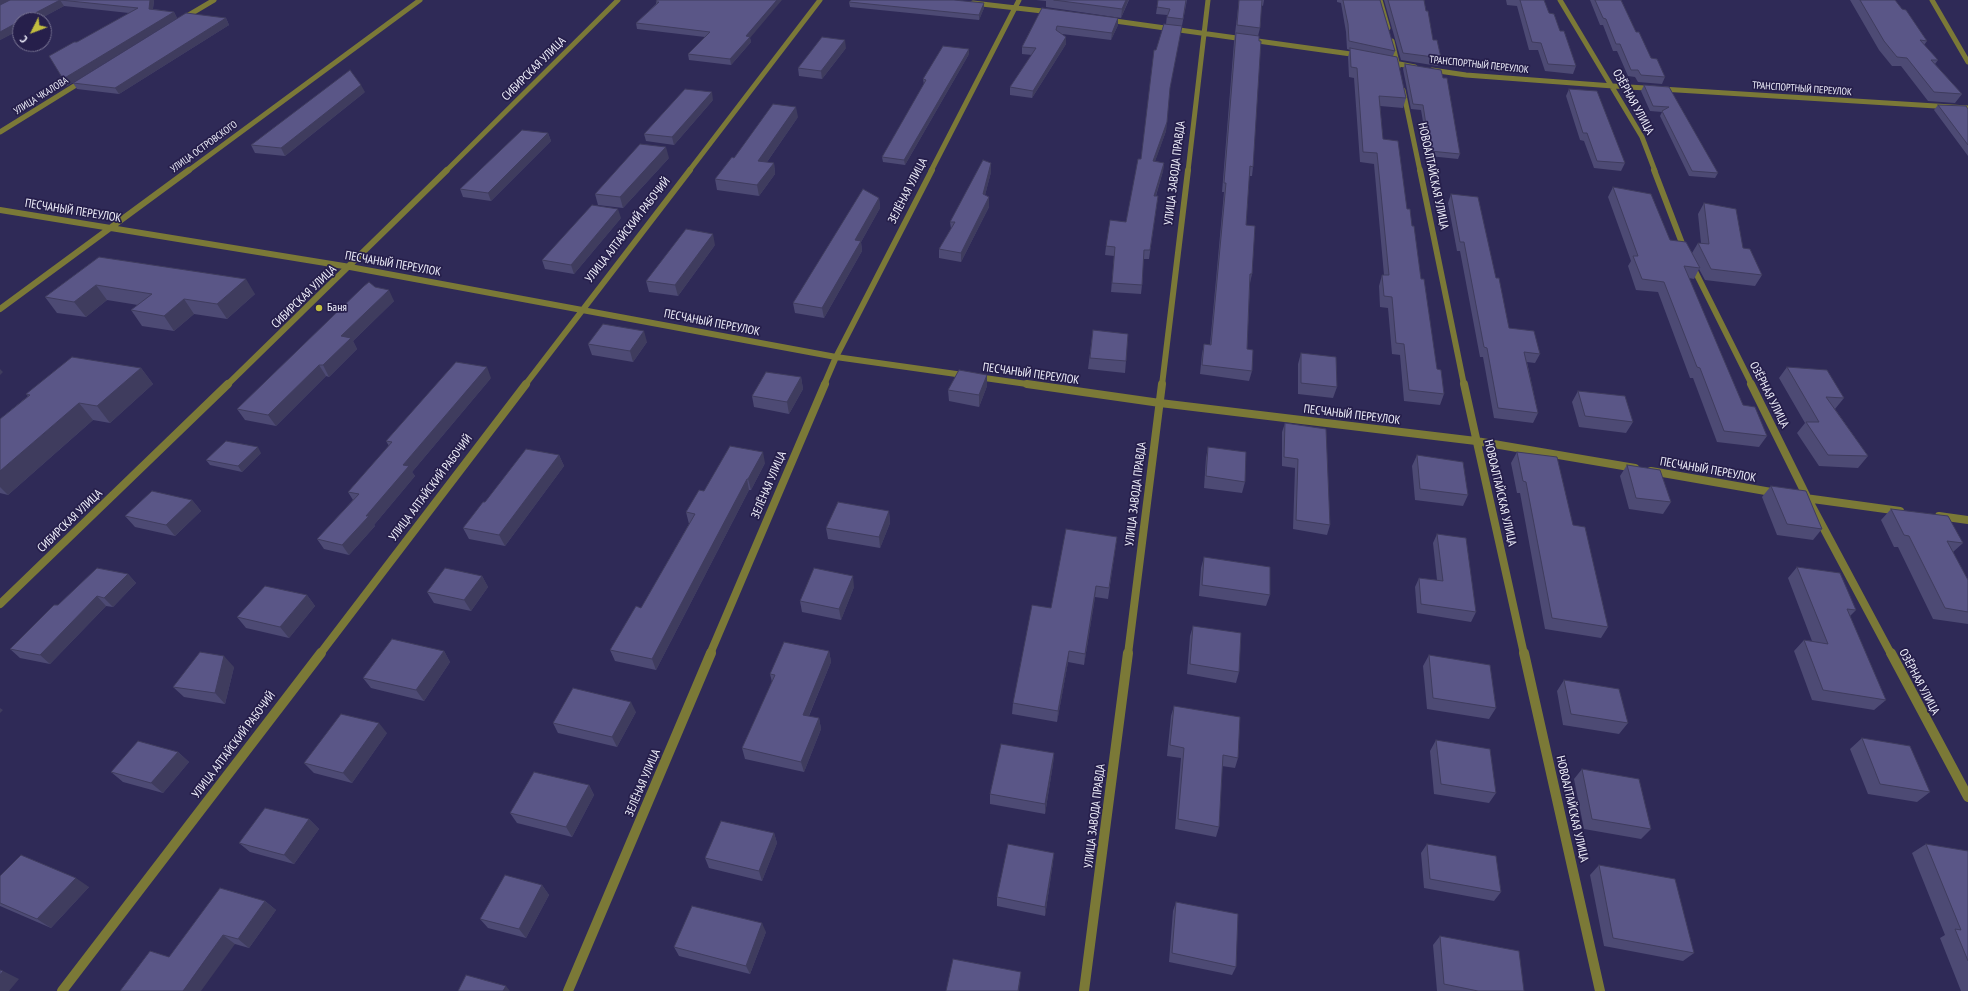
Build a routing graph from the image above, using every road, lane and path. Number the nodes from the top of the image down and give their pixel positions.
1 (214, 0) edge
2 (420, 0) edge
3 (618, 0) edge
4 (820, 0) edge
5 (1208, 0) edge
6 (1380, 0) edge
7 (1560, 0) edge
8 (1932, 0) edge
9 (968, 2) edge
10 (1018, 4) edge
11 (1055, 13) edge
12 (1102, 19) edge
13 (174, 25) edge
14 (1204, 33) junction
15 (1366, 56) edge
16 (1385, 61) edge
17 (1968, 62) edge
18 (1421, 68) edge
19 (1428, 69) edge
20 (1400, 72) junction
21 (87, 78) edge
22 (1613, 86) junction
23 (1968, 108) edge
24 (0, 132) edge
25 (0, 210) edge
26 (109, 228) junction
27 (350, 267) junction
28 (0, 309) edge
29 (582, 310) junction
30 (836, 357) junction
31 (1160, 403) junction
32 (1476, 441) junction
33 (1808, 498) junction
34 (1907, 512) edge
35 (1930, 515) edge
36 (1968, 520) edge
37 (0, 604) edge
38 (1968, 797) edge
39 (62, 991) edge
40 (568, 991) edge
41 (1084, 991) edge
42 (1600, 991) edge

1 - 13 street
2 - 26 street, УЛИЦА ОСТРОВСКОГО
3 - 27 street, СИБИРСКАЯ УЛИЦА
4 - 29 street, УЛИЦА АЛТАЙСКИЙ РАБОЧИЙ
5 - 14 street, УЛИЦА ЗАВОДА ПРАВДА
6 - 20 street, НОВОАЛТАЙСКАЯ УЛИЦА
7 - 22 street, ОЗЁРНАЯ УЛИЦА
8 - 17 street
9 - 10 street
10 - 11 street
10 - 30 street, ЗЕЛЁНАЯ УЛИЦА
12 - 14 street
14 - 15 street
14 - 31 street, УЛИЦА ЗАВОДА ПРАВДА
16 - 20 street, ТРАНСПОРТНЫЙ ПЕРЕУЛОК
18 - 20 street, ТРАНСПОРТНЫЙ ПЕРЕУЛОК
19 - 22 street, ТРАНСПОРТНЫЙ ПЕРЕУЛОК
20 - 32 street, НОВОАЛТАЙСКАЯ УЛИЦА
21 - 24 street, УЛИЦА ЧКАЛОВА
22 - 23 street, ТРАНСПОРТНЫЙ ПЕРЕУЛОК
22 - 33 street, ОЗЁРНАЯ УЛИЦА
25 - 26 street, ПЕСЧАНЫЙ ПЕРЕУЛОК
26 - 27 street, ПЕСЧАНЫЙ ПЕРЕУЛОК
26 - 28 street, УЛИЦА ОСТРОВСКОГО
27 - 29 street, ПЕСЧАНЫЙ ПЕРЕУЛОК
27 - 37 street, СИБИРСКАЯ УЛИЦА
29 - 30 street, ПЕСЧАНЫЙ ПЕРЕУЛОК
29 - 39 street, УЛИЦА АЛТАЙСКИЙ РАБОЧИЙ
30 - 31 street, ПЕСЧАНЫЙ ПЕРЕУЛОК
30 - 40 street, ЗЕЛЁНАЯ УЛИЦА
31 - 32 street, ПЕСЧАНЫЙ ПЕРЕУЛОК
31 - 41 street, УЛИЦА ЗАВОДА ПРАВДА
32 - 33 street, ПЕСЧАНЫЙ ПЕРЕУЛОК
32 - 42 street, НОВОАЛТАЙСКАЯ УЛИЦА
33 - 34 street, ПЕСЧАНЫЙ ПЕРЕУЛОК
33 - 38 street, ОЗЁРНАЯ УЛИЦА
35 - 36 street

